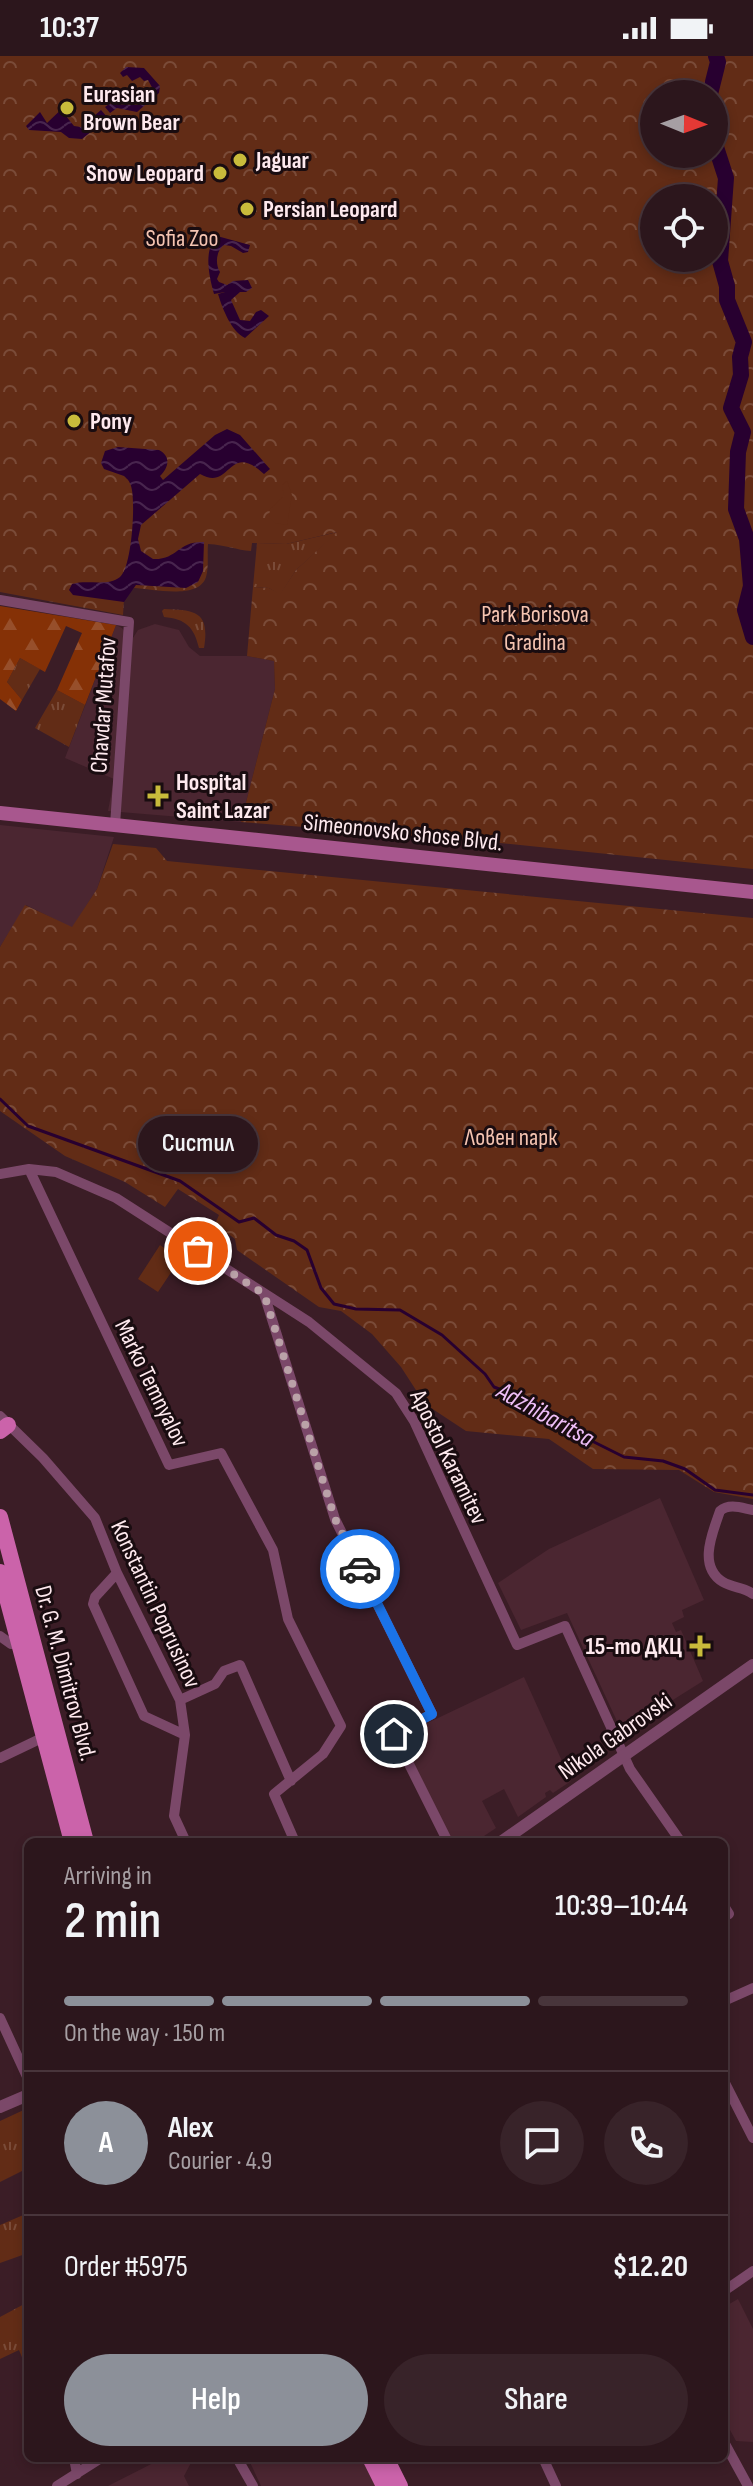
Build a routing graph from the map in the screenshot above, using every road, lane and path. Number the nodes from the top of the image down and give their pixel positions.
1 (0, 600) edge
2 (0, 813) edge
3 (115, 825) junction
4 (753, 892) edge
5 (29, 1169) junction
6 (0, 1174) edge
7 (264, 1294) junction
8 (3, 1424) edge
9 (753, 1510) edge
10 (0, 1517) edge
11 (0, 1572) edge
12 (117, 1573) junction
13 (753, 1594) edge
14 (0, 1636) edge
15 (19, 1642) junction
16 (753, 1665) edge
17 (180, 1700) junction
18 (185, 1735) junction
19 (44, 1737) junction
20 (625, 1756) junction
21 (0, 1758) edge
22 (291, 1781) junction
23 (71, 1838) edge
24 (85, 1838) edge
25 (184, 1838) edge
26 (293, 1838) edge
27 (446, 1838) edge
28 (514, 1838) edge
29 (678, 1838) edge
30 (753, 1988) edge
31 (728, 1999) edge
32 (0, 2018) edge
33 (24, 2070) edge
34 (728, 2089) edge
35 (24, 2097) edge
36 (0, 2107) edge
37 (753, 2138) edge
38 (753, 2271) edge
39 (728, 2288) edge
40 (728, 2449) edge
41 (75, 2462) edge
42 (95, 2462) edge
43 (239, 2462) edge
44 (372, 2462) edge
45 (388, 2462) edge
46 (545, 2462) edge
47 (77, 2474) junction
48 (57, 2486) edge
49 (253, 2486) edge
50 (384, 2486) edge
51 (400, 2486) edge
52 (556, 2486) edge
53 (748, 2486) edge

1 - 3 street, Chavdar Mutafov
2 - 3 main road, Simeonovsko shose Blvd.
3 - 4 main road, Simeonovsko shose Blvd.
5 - 6 street, Apostol Karamitev
5 - 7 street, Apostol Karamitev
5 - 22 street, Marko Temnyalov
7 - 20 street, Apostol Karamitev
7 - 27 street
8 - 12 street, Konstantin Poprusinov
9 - 13 street
10 - 24 main road, Dr. G. M. Dimitrov Blvd.
11 - 15 main road, Dr. G. M. Dimitrov Blvd.
12 - 17 street, Konstantin Poprusinov
12 - 18 street
14 - 15 street
15 - 19 main road, Dr. G. M. Dimitrov Blvd.
16 - 20 street, Nikola Gabrovski
17 - 18 street, Konstantin Poprusinov
17 - 22 street
18 - 25 street, Konstantin Poprusinov
19 - 21 street
19 - 23 main road, Dr. G. M. Dimitrov Blvd.
20 - 28 street, Nikola Gabrovski
20 - 29 street, Apostol Karamitev
22 - 26 street
30 - 31 street
32 - 33 street
34 - 37 street
35 - 36 street
38 - 39 street
40 - 53 street
41 - 47 street
42 - 47 street
43 - 49 street
44 - 50 main road
45 - 51 main road
46 - 52 street
47 - 48 street

